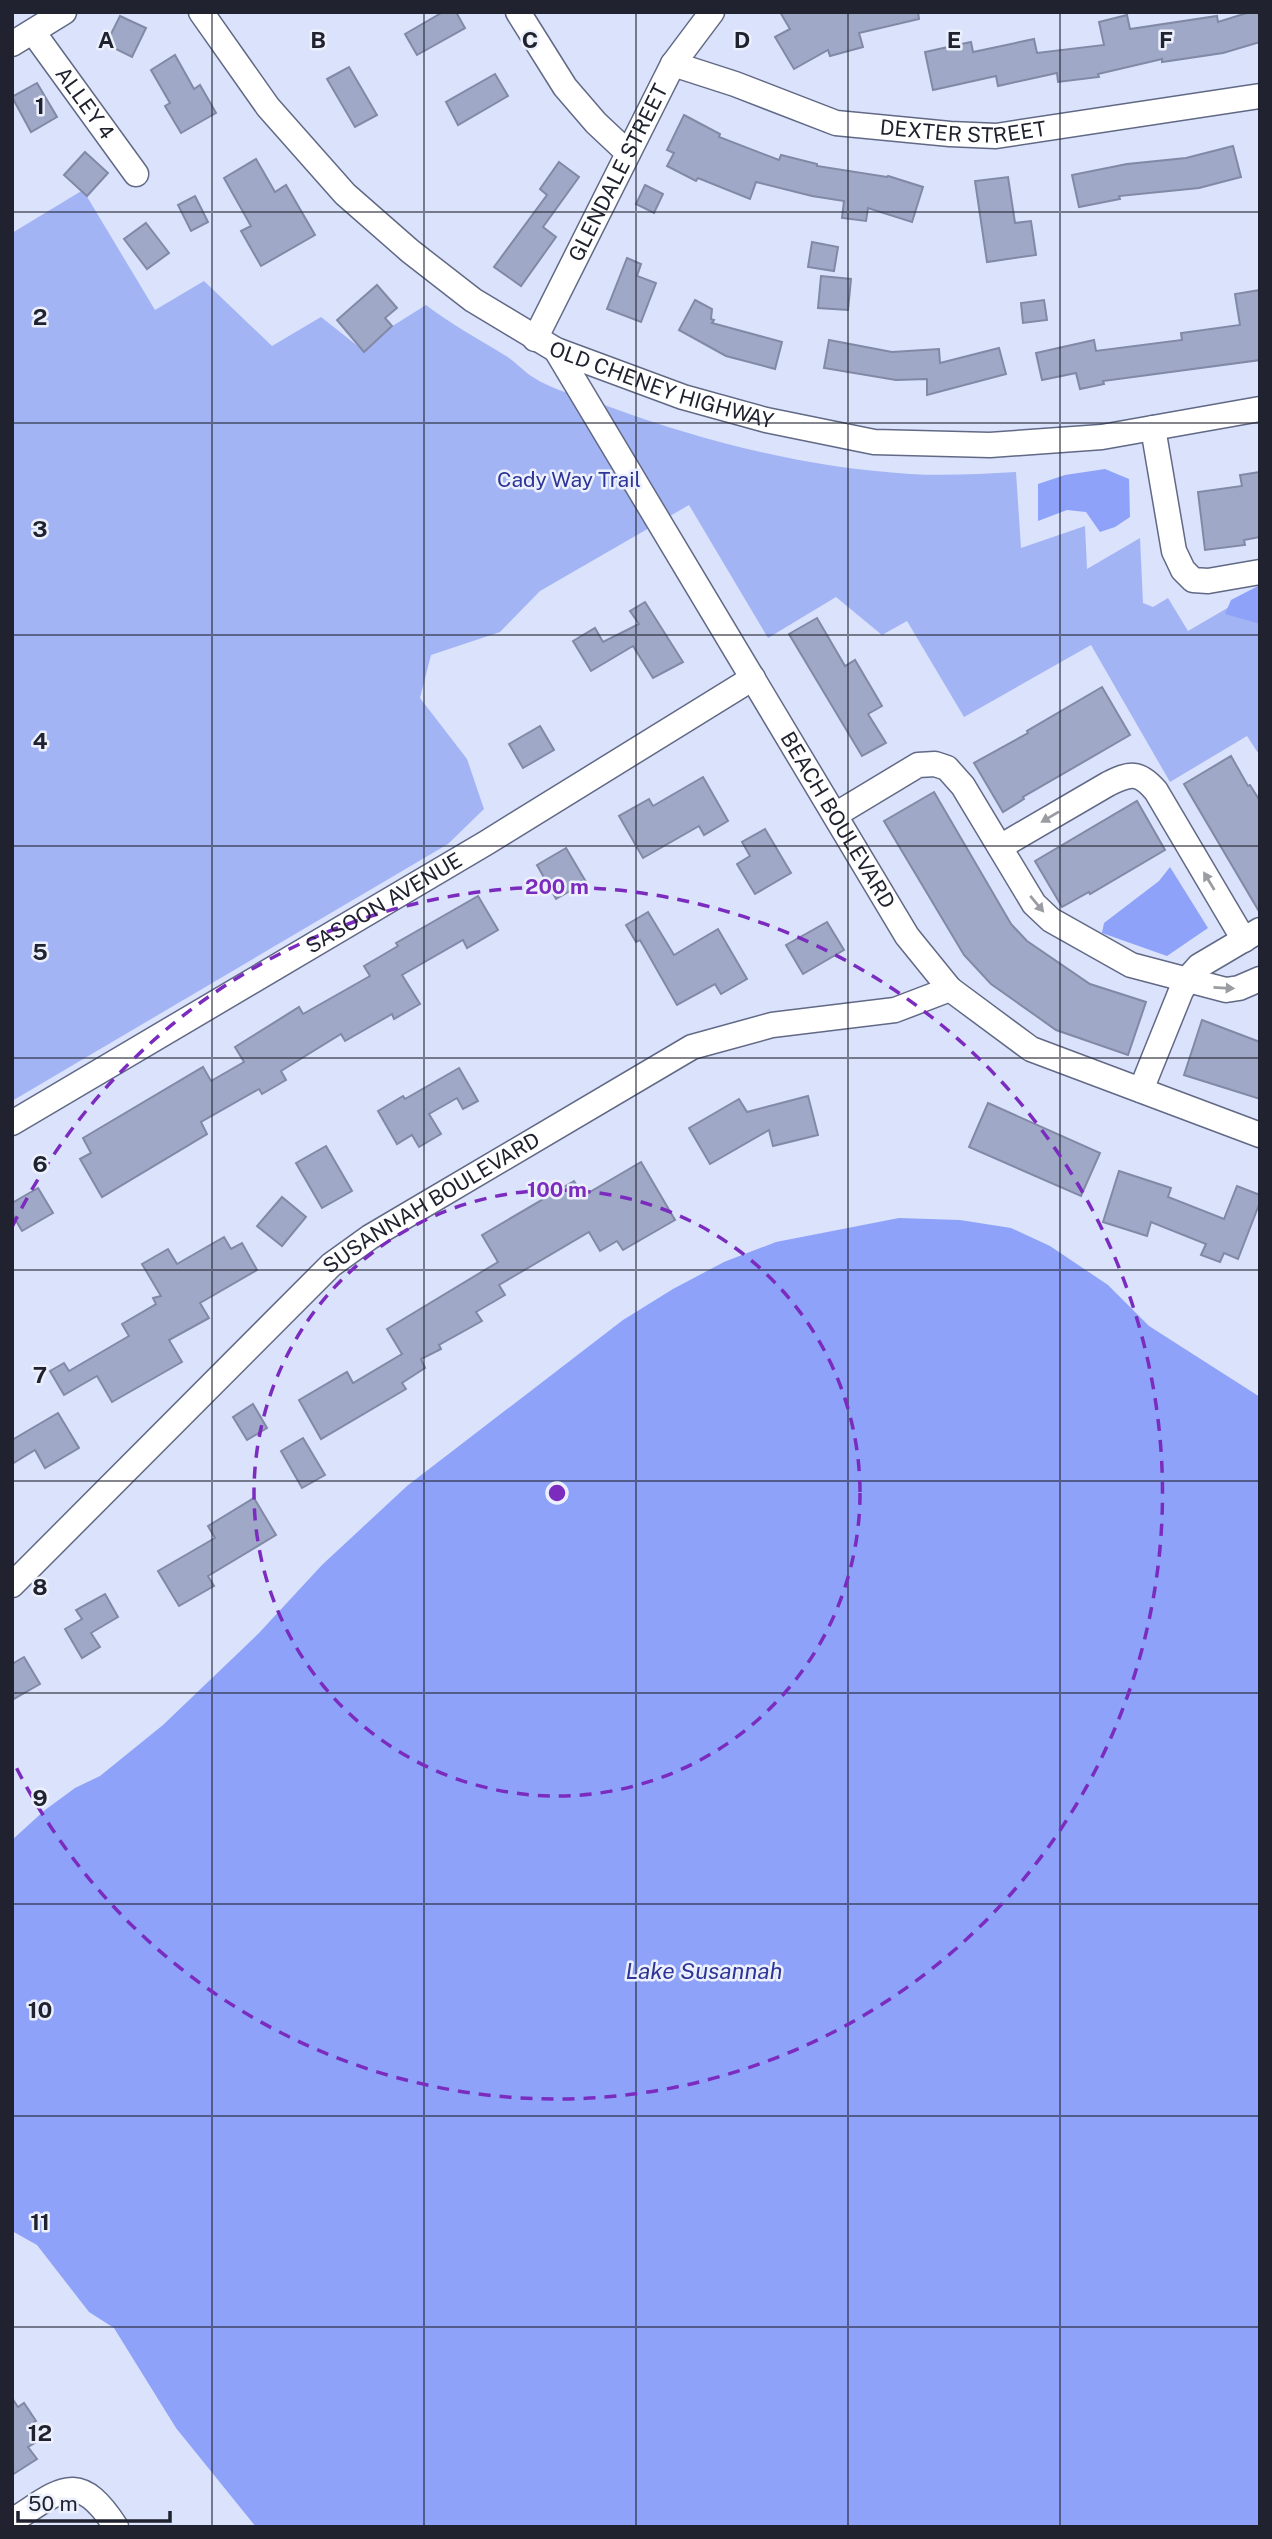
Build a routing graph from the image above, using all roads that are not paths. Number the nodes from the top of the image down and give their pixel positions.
1 (64, 12) edge
2 (201, 12) edge
3 (518, 12) edge
4 (712, 12) edge
5 (22, 38) edge
6 (673, 64) junction
7 (1260, 96) edge
8 (628, 153) junction
9 (136, 174) dead end
10 (545, 344) junction
11 (1260, 409) edge
12 (1153, 428) junction
13 (1260, 572) edge
14 (753, 678) junction
15 (835, 815) junction
16 (1000, 847) junction
17 (1252, 935) edge
18 (1260, 979) edge
19 (1187, 980) junction
20 (950, 989) junction
21 (1141, 1090) junction
22 (12, 1123) edge
23 (1260, 1135) edge
24 (15, 1574) edge
25 (12, 2521) edge
26 (116, 2527) edge

1 - 5 street
2 - 10 street, OLD CHENEY HIGHWAY
3 - 8 street
4 - 6 street, GLENDALE STREET
5 - 9 street, ALLEY 4
6 - 7 street, DEXTER STREET
6 - 8 street, GLENDALE STREET
8 - 10 street, GLENDALE STREET
10 - 12 street, OLD CHENEY HIGHWAY
10 - 14 street, BEACH BOULEVARD
11 - 12 street, OLD CHENEY HIGHWAY
12 - 13 street
14 - 15 street, BEACH BOULEVARD
14 - 22 street, SASOON AVENUE
15 - 16 street
15 - 20 street, BEACH BOULEVARD
17 -> 16 street
16 -> 19 street
17 - 19 street
19 -> 18 street
19 - 21 street
20 - 21 street, BEACH BOULEVARD
20 - 24 street, SUSANNAH BOULEVARD
21 - 23 street, BEACH BOULEVARD
25 - 26 street

